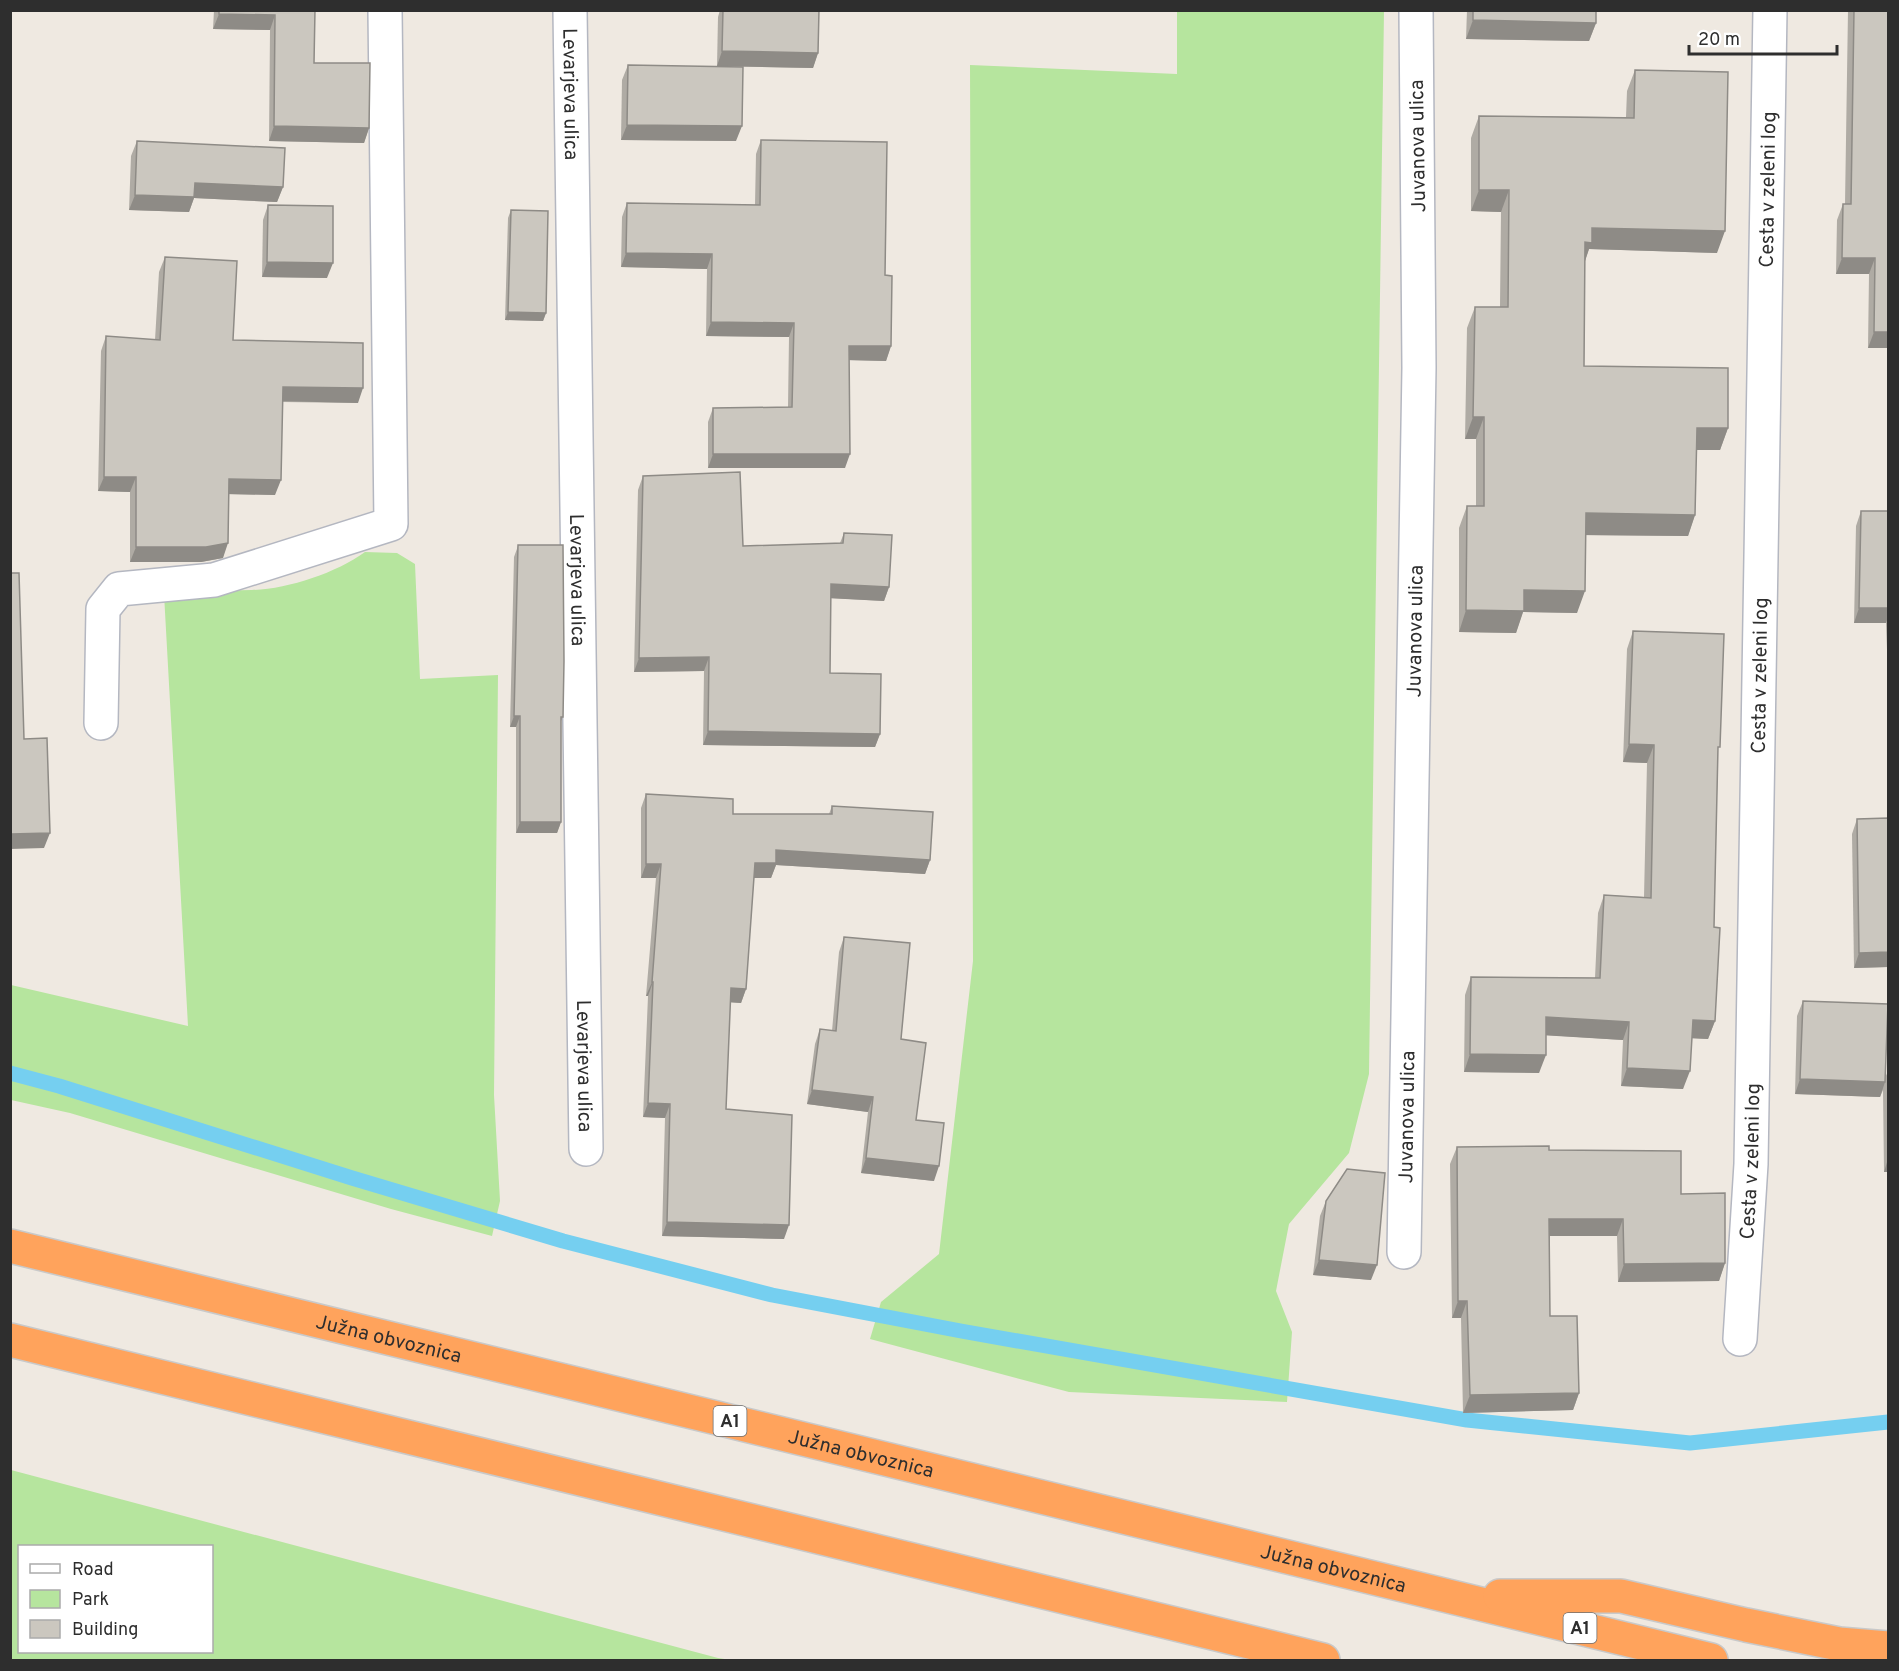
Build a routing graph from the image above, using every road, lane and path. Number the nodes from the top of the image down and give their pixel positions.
1 (385, 10) edge
2 (570, 10) edge
3 (1416, 10) edge
4 (1770, 10) edge
5 (101, 723) dead end
6 (586, 1149) dead end
7 (10, 1246) edge
8 (1404, 1252) dead end
9 (1740, 1339) dead end
10 (10, 1340) edge
11 (1449, 1596) junction
12 (1888, 1648) edge
13 (1323, 1660) edge
14 (1711, 1660) edge

1 - 5 street
2 - 6 street, Levarjeva ulica
3 - 8 street, Juvanova ulica
4 - 9 street, Cesta v zeleni log
7 - 11 highway, Južna obvoznica / A1
10 - 13 highway
11 - 12 highway
11 - 14 highway, Južna obvoznica / A1

